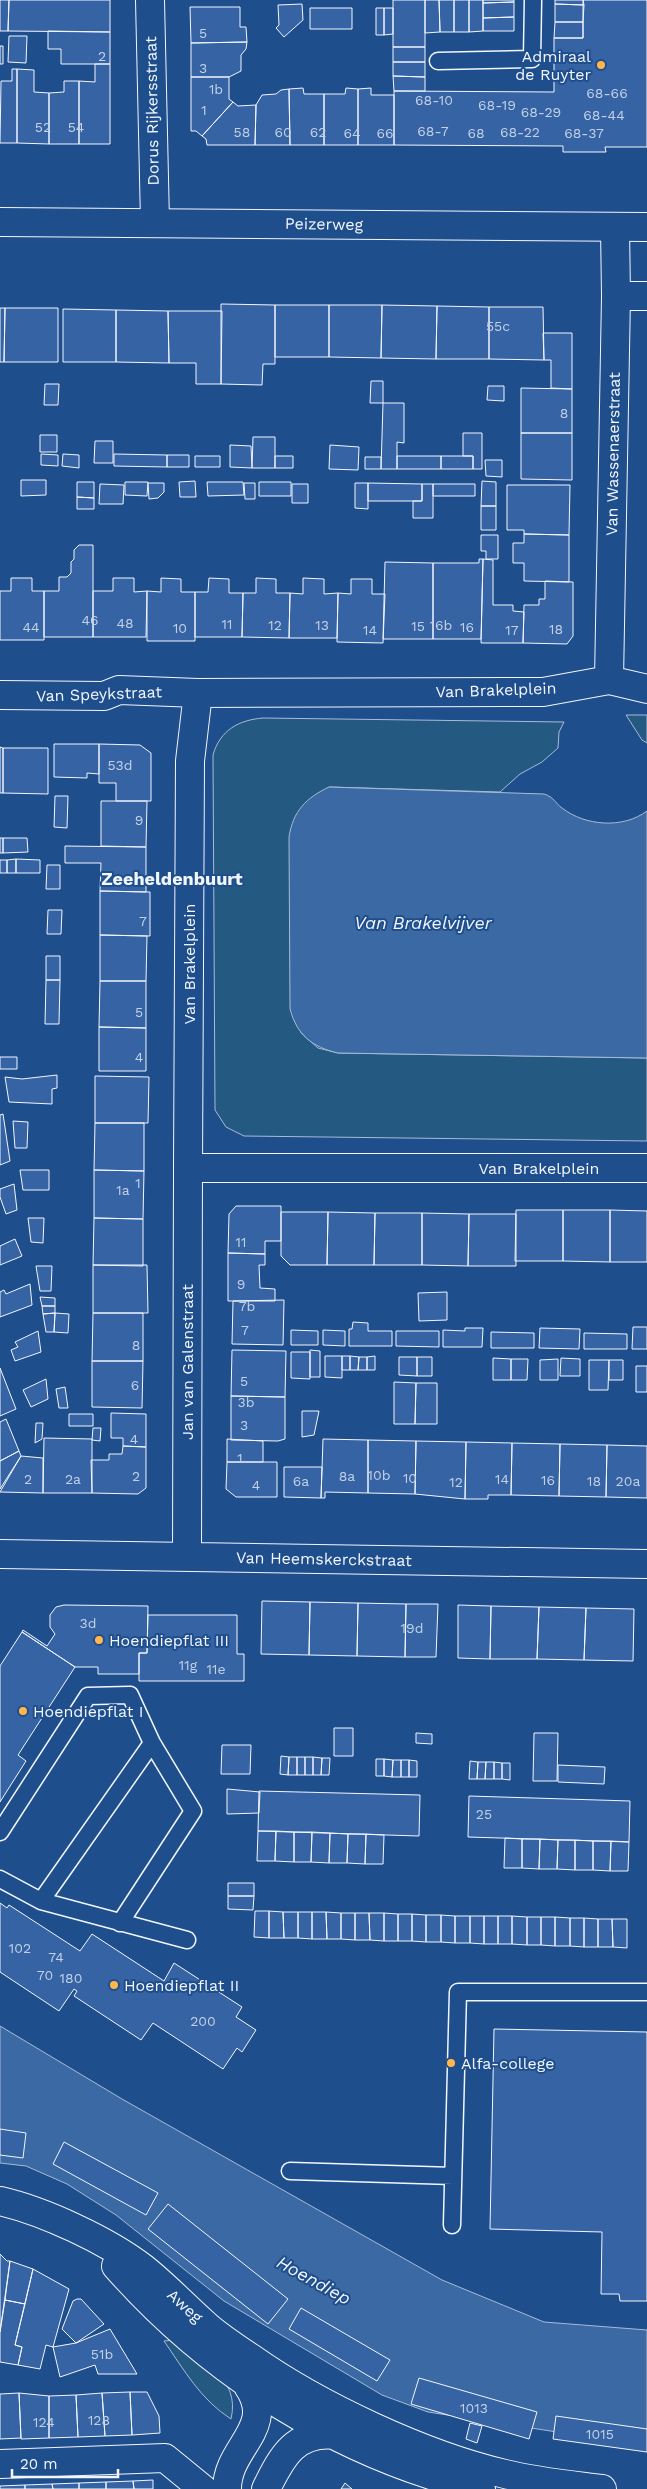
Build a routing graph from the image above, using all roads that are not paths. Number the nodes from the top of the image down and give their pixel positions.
1 (150, 0) edge
2 (533, 0) edge
3 (438, 61) dead end
4 (0, 222) edge
5 (154, 222) junction
6 (615, 227) junction
7 (647, 227) edge
8 (616, 296) junction
9 (647, 296) edge
10 (609, 680) junction
11 (647, 689) edge
12 (198, 693) junction
13 (0, 696) edge
14 (188, 1168) junction
15 (647, 1168) edge
16 (0, 1554) edge
17 (187, 1556) junction
18 (647, 1564) edge
19 (152, 1743) junction
20 (0, 1832) edge
21 (0, 1879) edge
22 (41, 1901) junction
23 (120, 1922) junction
24 (187, 1940) dead end
25 (647, 1992) edge
26 (290, 2171) dead end
27 (453, 2176) junction
28 (0, 2201) edge
29 (452, 2225) dead end
30 (91, 2237) junction
31 (248, 2386) junction
32 (337, 2435) junction
33 (0, 2464) edge
34 (203, 2489) edge
35 (227, 2489) edge
36 (266, 2489) edge
37 (481, 2489) edge
38 (602, 2489) edge

1 - 5 street, Dorus Rijkersstraat
2 - 3 lane
4 - 5 street, Peizerweg
5 - 6 street, Peizerweg
6 - 7 street, Peizerweg
6 - 8 street, Van Wassenaerstraat
8 - 9 street
8 - 10 street, Van Wassenaerstraat
10 - 11 street, Van Brakelplein
10 - 12 street, Van Brakelplein
12 - 13 street, Van Speykstraat
12 - 14 street, Van Brakelplein
14 - 15 street, Van Brakelplein
14 - 17 street, Jan van Galenstraat
16 - 17 street, Van Heemskerckstraat
17 - 18 street, Van Heemskerckstraat
19 - 20 lane
19 - 22 lane
19 - 23 lane
21 - 22 lane
22 - 23 lane
23 - 24 lane
25 - 27 lane
26 - 27 lane
27 - 29 lane
28 - 30 street, Aweg
30 - 31 street, Aweg
30 - 38 street, Aweg
31 - 32 street
31 - 35 street
32 - 36 street
32 - 37 street
33 - 34 street

